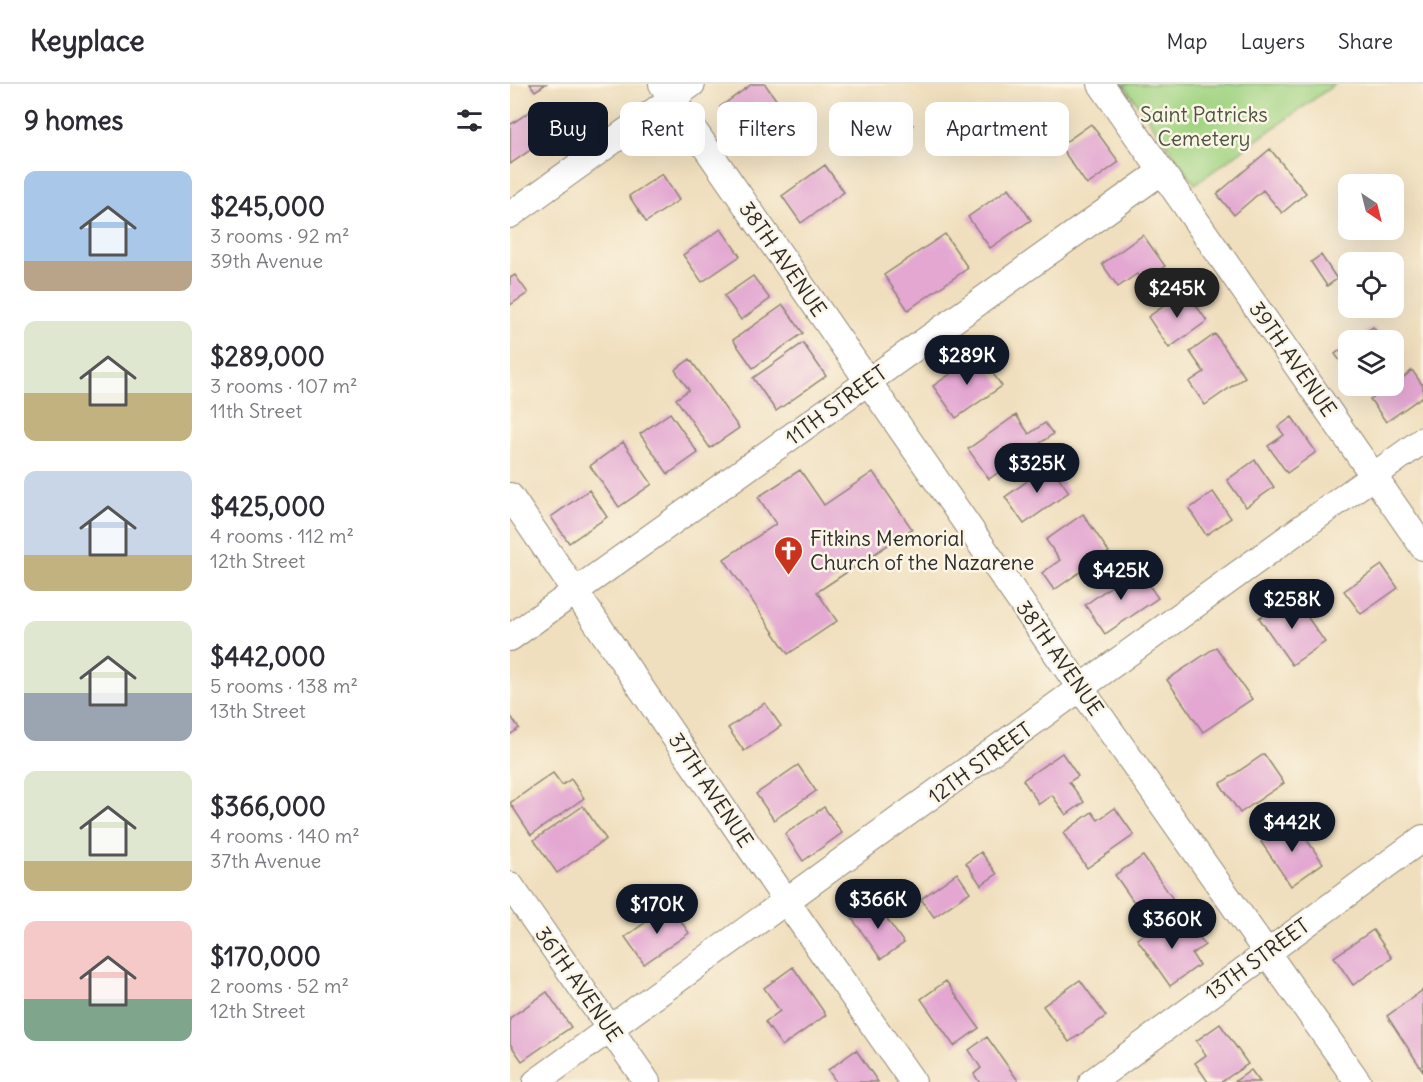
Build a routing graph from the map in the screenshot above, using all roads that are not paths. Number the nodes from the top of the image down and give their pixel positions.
1 (1101, 84) edge
2 (676, 89) edge
3 (1162, 171) junction
4 (510, 215) edge
5 (868, 382) junction
6 (1423, 440) edge
7 (1374, 475) junction
8 (510, 496) edge
9 (1423, 547) edge
10 (577, 591) junction
11 (510, 638) edge
12 (1082, 689) junction
13 (1423, 838) edge
14 (510, 885) edge
15 (787, 903) junction
16 (1268, 951) junction
17 (610, 1028) junction
18 (536, 1082) edge
19 (647, 1082) edge
20 (914, 1082) edge
21 (1092, 1082) edge
22 (1358, 1082) edge

1 - 3 street, 39TH AVENUE
2 - 4 street
2 - 5 street, 38TH AVENUE
3 - 5 street, 11TH STREET
3 - 7 street, 39TH AVENUE
5 - 10 street, 11TH STREET
5 - 12 street, 38TH AVENUE
6 - 7 street, 12TH STREET
7 - 9 street, 39TH AVENUE
7 - 12 street, 12TH STREET
8 - 10 street, 37TH AVENUE
10 - 11 street, 11TH STREET
10 - 15 street, 37TH AVENUE
12 - 15 street, 12TH STREET
12 - 16 street, 38TH AVENUE
13 - 16 street, 13TH STREET
14 - 17 street, 36TH AVENUE
15 - 17 street, 12TH STREET
15 - 20 street, 37TH AVENUE
16 - 21 street, 13TH STREET
16 - 22 street, 38TH AVENUE
17 - 18 street, 12TH STREET
17 - 19 street, 36TH AVENUE

